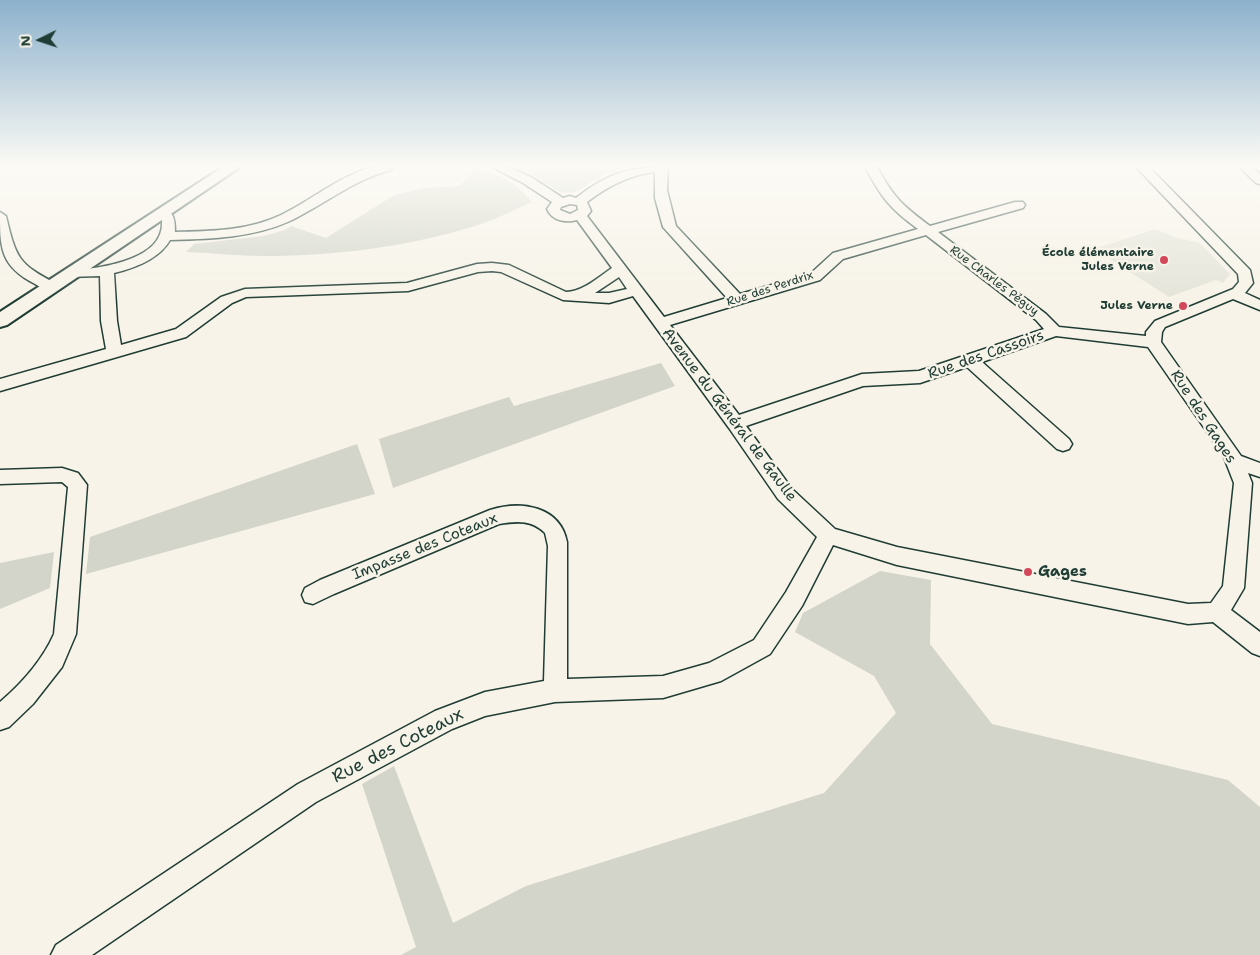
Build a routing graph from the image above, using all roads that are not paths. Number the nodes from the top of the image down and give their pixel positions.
1 (166, 212) edge
2 (293, 212) edge
3 (581, 212) edge
4 (666, 212) edge
5 (904, 212) edge
6 (993, 212) edge
7 (1186, 212) edge
8 (162, 214) junction
9 (0, 216) edge
10 (928, 231) junction
11 (168, 236) junction
12 (619, 270) junction
13 (107, 271) junction
14 (72, 274) junction
15 (1253, 279) edge
16 (52, 287) junction
17 (636, 291) junction
18 (1233, 294) junction
19 (571, 297) junction
20 (737, 300) junction
21 (1260, 305) edge
22 (0, 321) edge
23 (660, 322) junction
24 (1055, 331) junction
25 (1153, 342) junction
26 (114, 352) junction
27 (970, 360) junction
28 (0, 384) edge
29 (735, 423) junction
30 (1063, 444) dead end
31 (1234, 461) junction
32 (1260, 470) edge
33 (0, 476) edge
34 (828, 535) junction
35 (313, 595) dead end
36 (1217, 612) junction
37 (1260, 646) edge
38 (555, 691) junction
39 (0, 718) edge
40 (66, 955) edge

1 - 8 street
2 - 11 street
3 - 12 street, Avenue du Général de Gaulle
4 - 20 street
5 - 10 street, Rue Charles Péguy
6 - 10 street, Rue des Perdrix
7 - 15 street
8 - 11 street
8 - 14 street
9 - 16 street
10 - 20 street, Rue des Perdrix
10 - 24 street, Rue Charles Péguy
11 - 13 street
12 - 17 street, Avenue du Général de Gaulle
12 - 19 street
13 - 14 street
13 - 26 street
14 - 16 street
15 - 18 street
16 - 22 street
17 - 19 street
17 - 23 street, Avenue du Général de Gaulle
18 - 21 street
18 - 25 street
19 - 26 street
20 - 23 street, Rue des Perdrix
23 - 29 street, Avenue du Général de Gaulle
24 - 25 street, Rue des Cassoirs
24 - 27 street, Rue des Cassoirs
25 - 31 street, Rue des Gages
26 - 28 street
27 - 29 street, Rue des Cassoirs
27 - 30 street
29 - 34 street, Avenue du Général de Gaulle
31 - 32 street
31 - 36 street, Rue des Gages
33 - 39 street
34 - 36 street, Avenue du Général de Gaulle
34 - 38 street, Rue des Coteaux
35 - 38 street, Impasse des Coteaux
36 - 37 street
38 - 40 street, Rue des Coteaux

